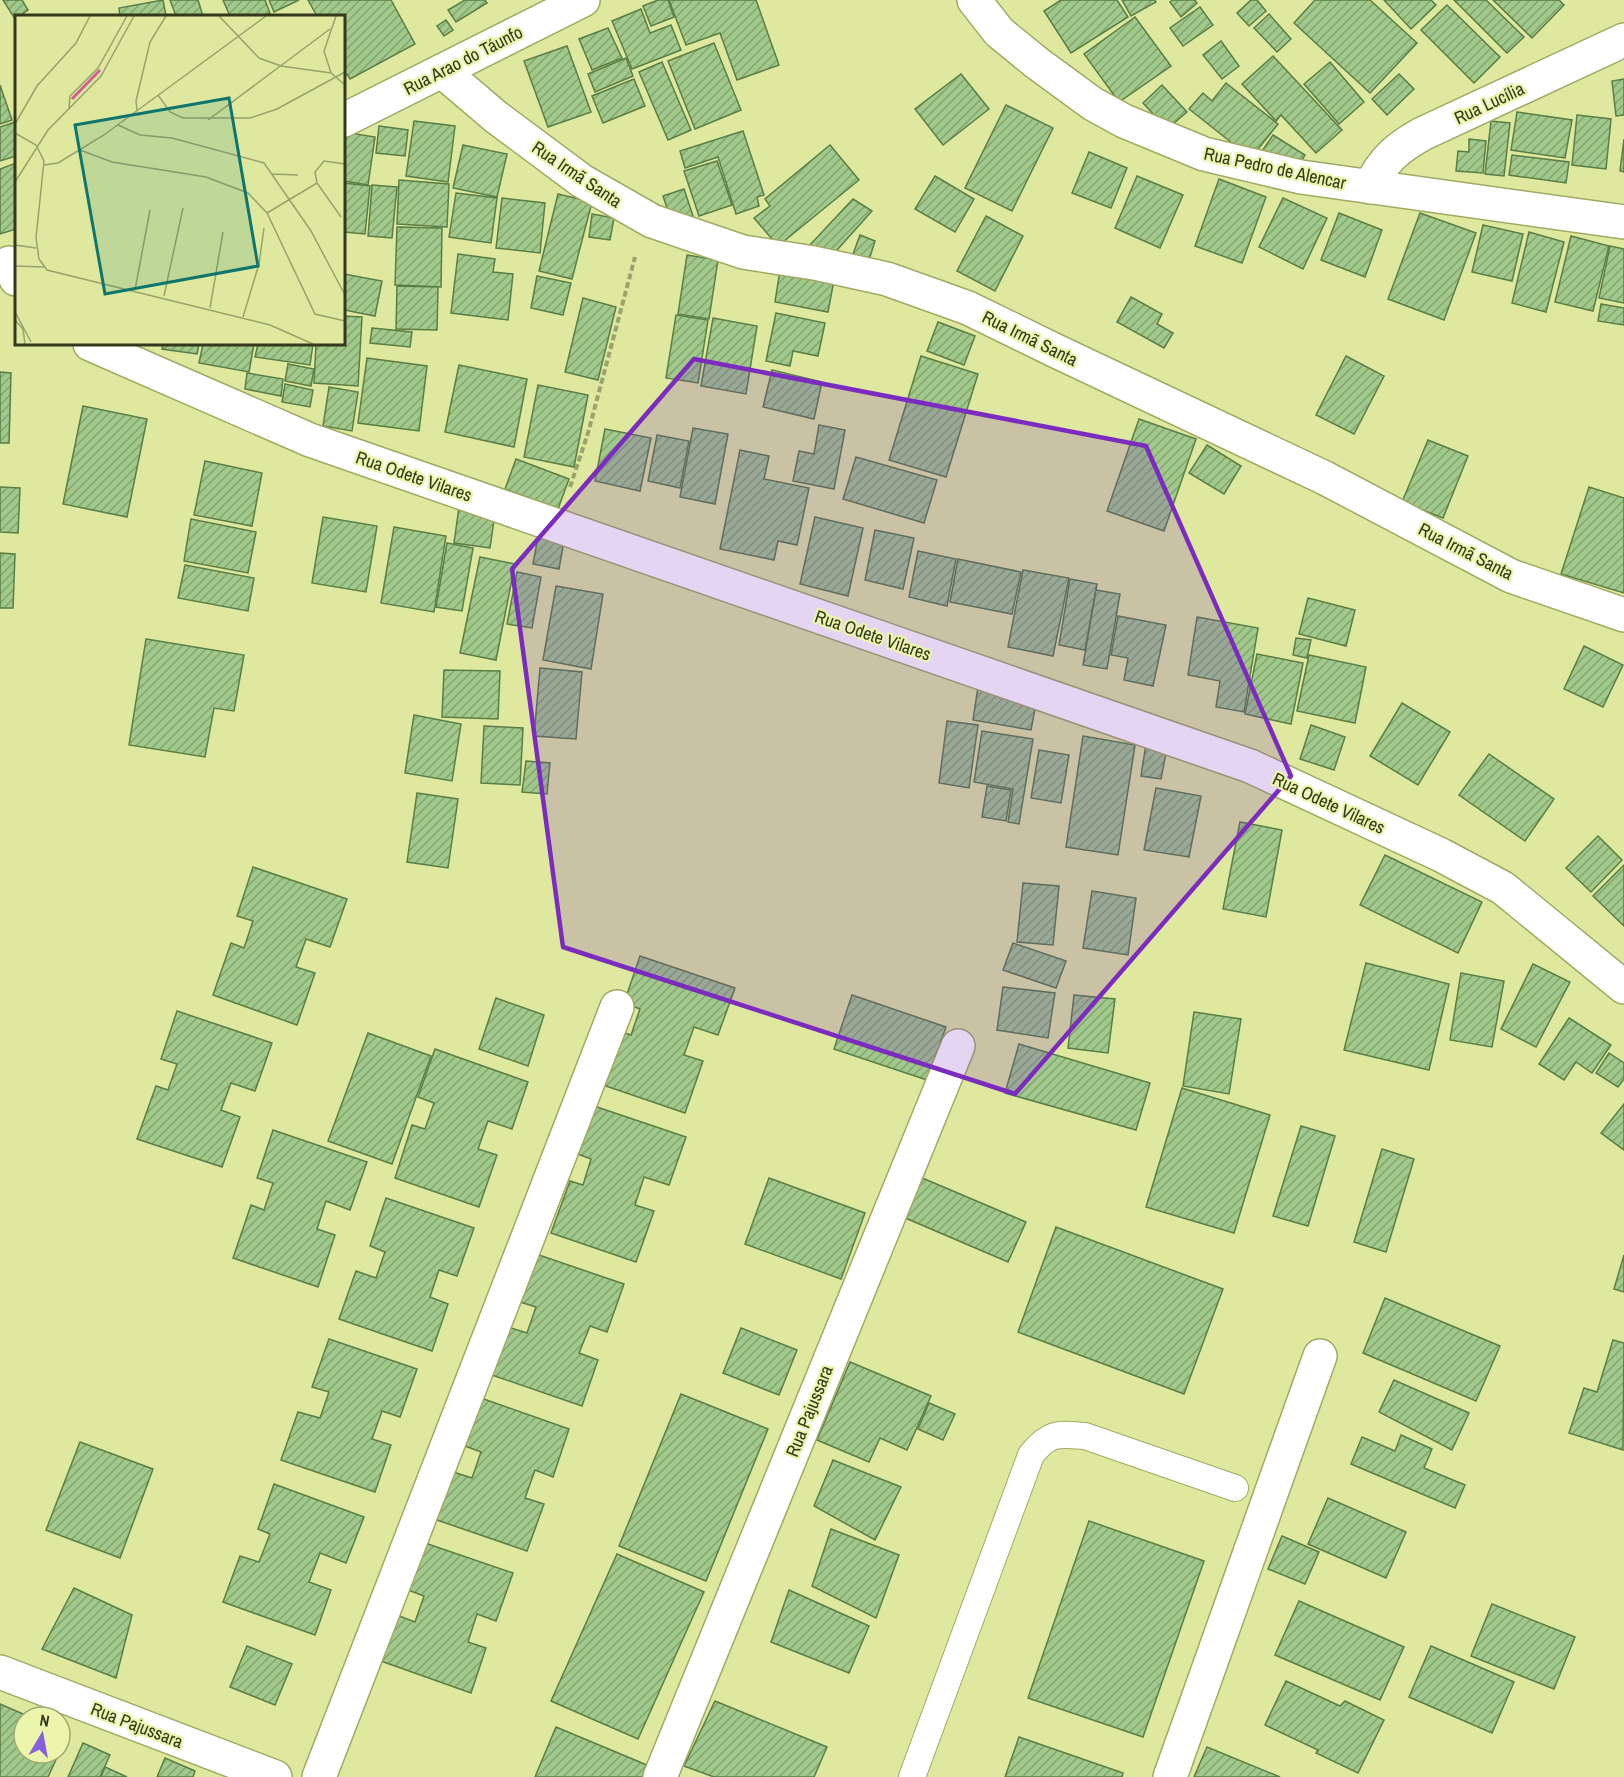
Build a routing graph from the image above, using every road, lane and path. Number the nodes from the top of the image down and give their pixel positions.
1 (583, 0) edge
2 (974, 0) edge
3 (1624, 40) edge
4 (442, 71) junction
5 (345, 120) edge
6 (1370, 187) junction
7 (652, 221) junction
8 (1624, 222) edge
9 (92, 345) edge
10 (557, 526) junction
11 (1624, 615) edge
12 (1624, 987) edge
13 (617, 1007) dead end
14 (958, 1046) dead end
15 (1320, 1356) dead end
16 (1235, 1488) dead end
17 (0, 1672) edge
18 (275, 1777) edge
19 (319, 1777) edge
20 (660, 1777) edge
21 (912, 1777) edge
22 (1170, 1777) edge

1 - 4 street, Rua Arao do Táunfo
2 - 6 street, Rua Pedro de Alencar
3 - 6 street, Rua Lucília
4 - 5 street, Rua Arao do Táunfo
4 - 7 street, Rua Irmã Santa
6 - 8 street, Rua Pedro de Alencar
7 - 10 path
7 - 11 street, Rua Irmã Santa
9 - 10 street, Rua Odete Vilares
10 - 12 street, Rua Odete Vilares
13 - 19 street
14 - 20 street, Rua Pajussara
15 - 22 street
16 - 21 lane
17 - 18 street, Rua Pajussara

